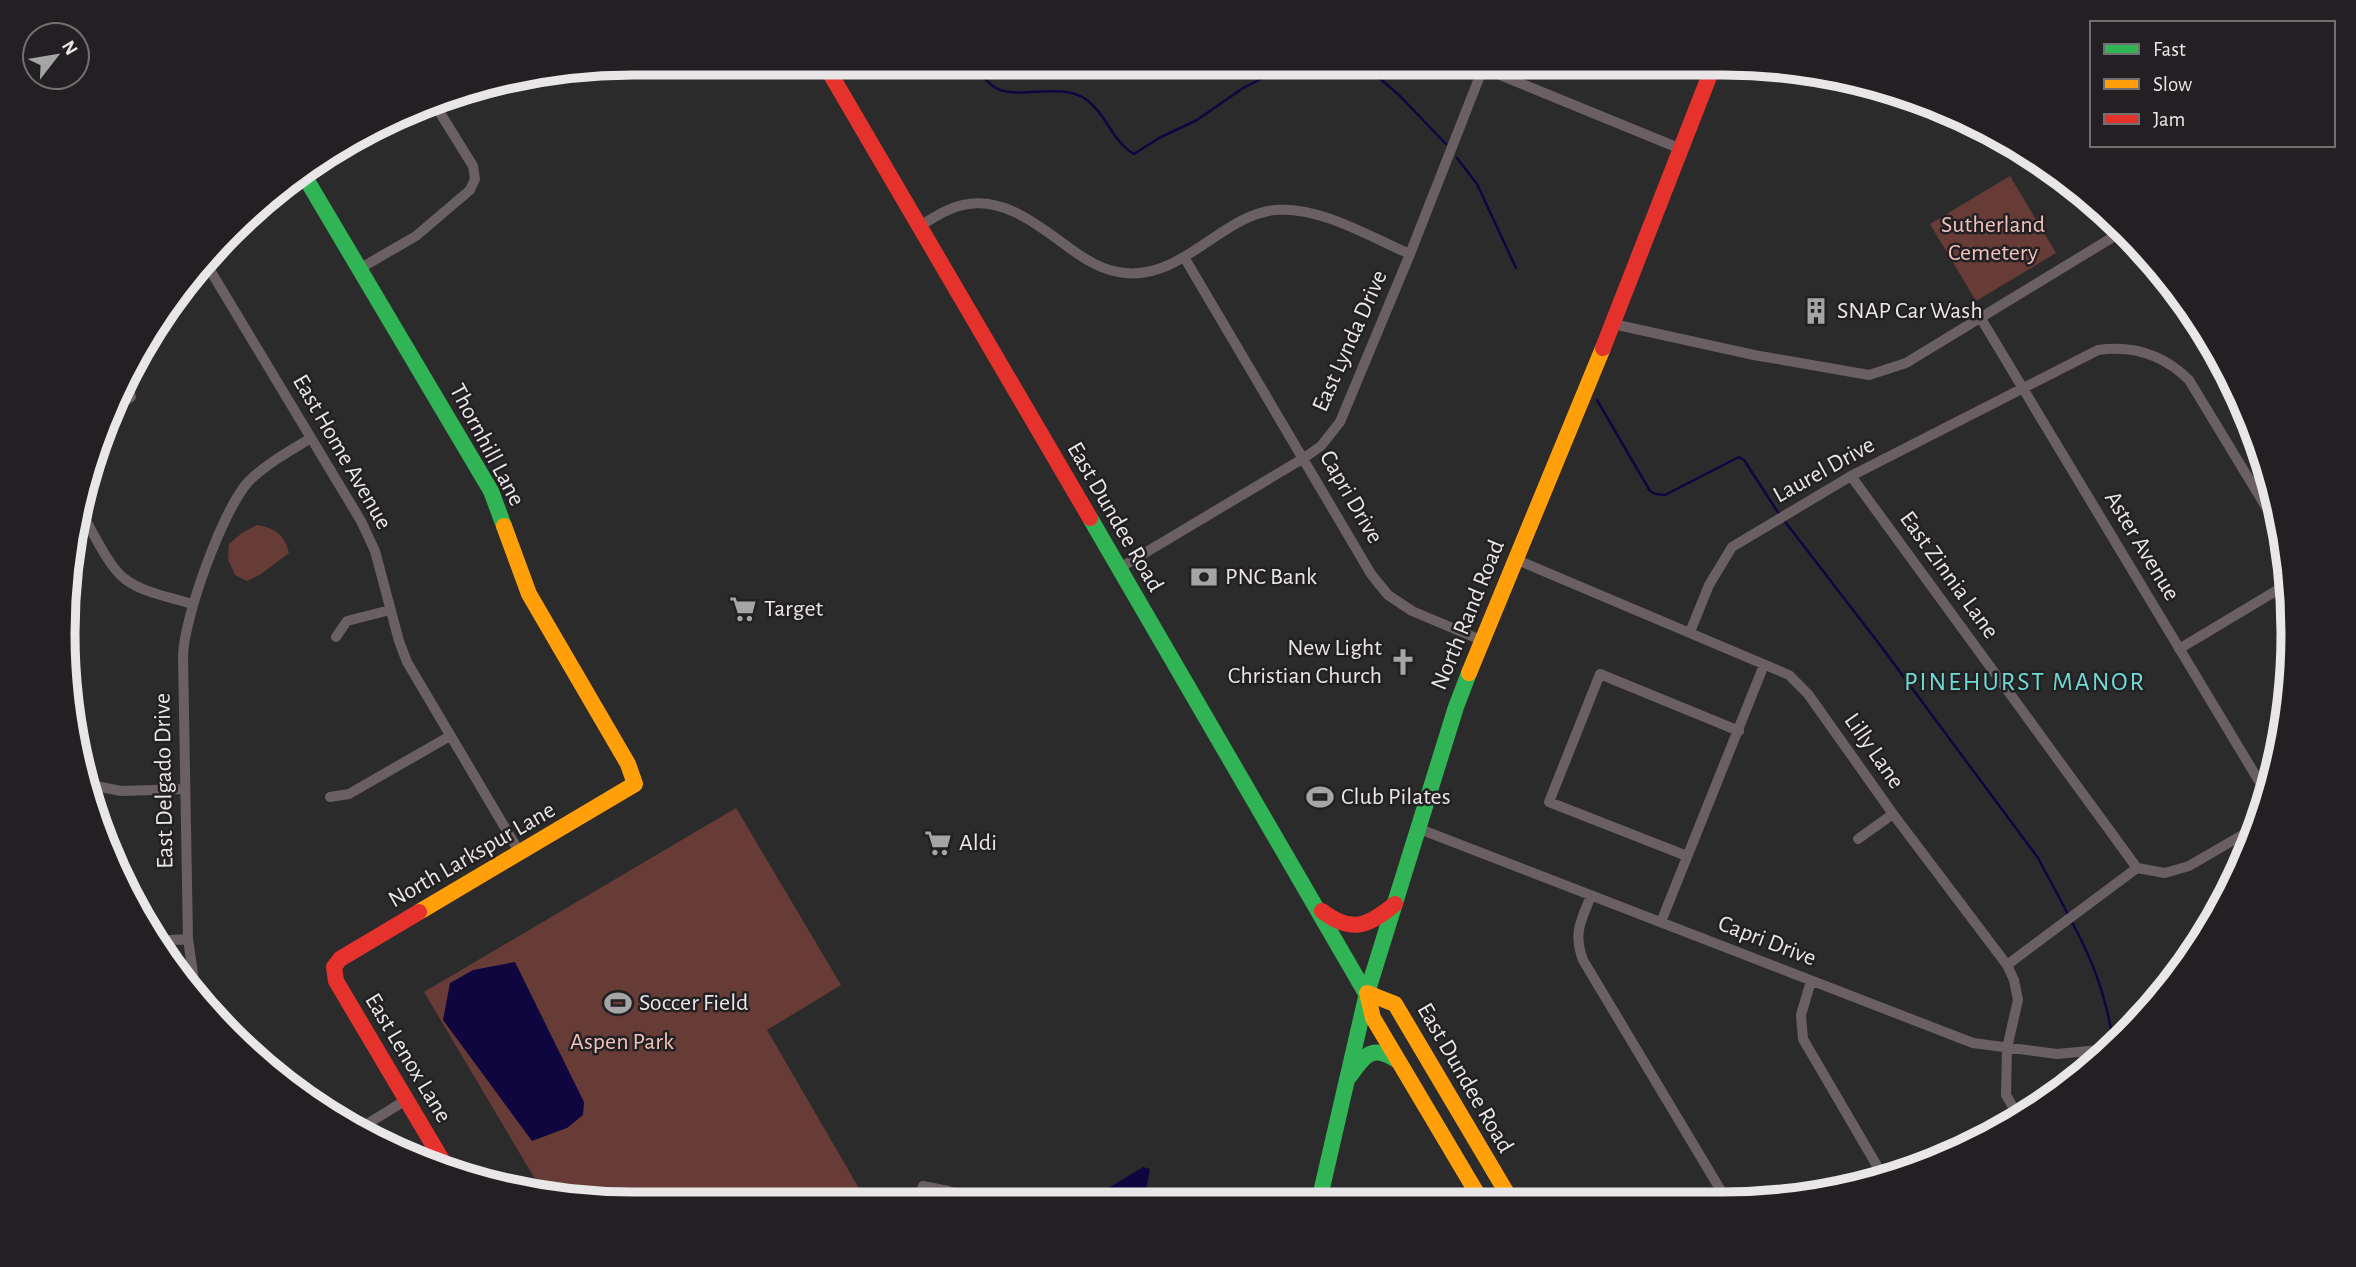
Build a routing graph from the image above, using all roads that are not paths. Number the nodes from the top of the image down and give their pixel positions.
1 (831, 75) edge
2 (1479, 75) edge
3 (1504, 75) edge
4 (1710, 75) edge
5 (439, 111) edge
6 (1681, 149) junction
7 (307, 181) edge
8 (920, 226) junction
9 (2114, 236) edge
10 (1410, 254) junction
11 (1184, 257) junction
12 (359, 269) junction
13 (210, 270) edge
14 (1980, 317) junction
15 (1613, 324) junction
16 (2024, 390) junction
17 (311, 438) junction
18 (1304, 458) junction
19 (1851, 476) junction
20 (2266, 506) edge
21 (87, 521) edge
22 (1515, 559) junction
23 (1118, 569) junction
24 (2279, 589) edge
25 (192, 604) junction
26 (390, 610) junction
27 (1690, 632) junction
28 (336, 637) dead end
29 (1481, 640) junction
30 (2179, 649) junction
31 (1764, 665) junction
32 (1739, 731) junction
33 (450, 736) junction
34 (2260, 783) edge
35 (635, 784) joint
36 (97, 786) edge
37 (185, 789) junction
38 (330, 797) dead end
39 (1893, 814) junction
40 (1417, 828) junction
41 (2243, 835) edge
42 (1857, 839) dead end
43 (520, 853) junction
44 (1687, 856) junction
45 (2137, 868) junction
46 (1591, 896) junction
47 (1314, 903) junction
48 (1395, 904) junction
49 (1661, 922) junction
50 (188, 939) junction
51 (167, 940) edge
52 (2007, 965) junction
53 (334, 967) joint
54 (193, 975) edge
55 (1811, 981) junction
56 (1367, 993) junction
57 (2007, 1048) junction
58 (2094, 1050) edge
59 (1398, 1061) junction
60 (1348, 1079) junction
61 (407, 1100) junction
62 (2014, 1109) edge
63 (367, 1124) edge
64 (439, 1156) edge
65 (1879, 1169) edge
66 (921, 1192) edge
67 (951, 1192) edge
68 (1321, 1192) edge
69 (1476, 1192) edge
70 (1506, 1192) edge
71 (1722, 1192) edge

1 - 8 main road, East Dundee Road
2 - 10 street, East Lynda Drive
3 - 6 street
4 - 6 main road, North Rand Road
5 - 12 street
6 - 15 main road, North Rand Road
7 - 12 main road, Thornhill Lane
8 - 11 street
8 - 23 main road, East Dundee Road
9 - 14 street
10 - 11 street
10 - 18 street, East Lynda Drive
11 - 18 street, Capri Drive
12 - 35 main road, Thornhill Lane
13 - 17 street, East Home Avenue
14 - 15 street
14 - 16 street, Aster Avenue
15 - 22 main road, North Rand Road
16 - 19 street, Laurel Drive
16 - 20 street, Laurel Drive
16 - 30 street, Aster Avenue
17 - 25 street, East Delgado Drive
17 - 26 street, East Home Avenue
18 - 23 street, East Lynda Drive
18 - 29 street, Capri Drive
19 - 27 street, Laurel Drive
19 - 45 street, East Zinnia Lane
21 - 25 street
22 - 27 street, Lilly Lane
22 - 29 main road, North Rand Road
23 - 47 main road, East Dundee Road
24 - 30 street
25 - 37 street, East Delgado Drive
26 - 28 street
26 - 33 street, East Home Avenue
27 - 31 street, Lilly Lane
29 - 40 main road, North Rand Road
30 - 34 street, Aster Avenue
31 - 32 street
31 - 39 street, Lilly Lane
32 - 44 street
32 - 44 street
33 - 38 street
33 - 43 street, East Home Avenue
35 - 43 main road, North Larkspur Lane
36 - 37 street
37 - 50 street, East Delgado Drive
39 - 42 street
39 - 52 street, Lilly Lane
40 - 46 street, Capri Drive
40 - 48 main road, North Rand Road
41 - 45 street
43 - 53 main road, North Larkspur Lane
44 - 49 street
45 - 52 street
46 - 49 street, Capri Drive
46 - 71 street
47 - 48 main road
47 - 56 main road, East Dundee Road
48 - 56 main road, North Rand Road
49 - 55 street, Capri Drive
50 - 51 street
50 - 54 street, East Delgado Drive
52 - 57 street, Lilly Lane
53 - 61 main road, East Lenox Lane
55 - 57 street, Capri Drive
55 - 65 street
56 - 59 main road, East Dundee Road
56 - 60 main road, North Rand Road
56 - 70 main road, East Dundee Road
57 - 58 street, Capri Drive
57 - 62 street, Lilly Lane
59 - 60 main road
59 - 69 main road, East Dundee Road
60 - 68 main road, North Rand Road
61 - 63 street
61 - 64 main road, East Lenox Lane
66 - 67 street

